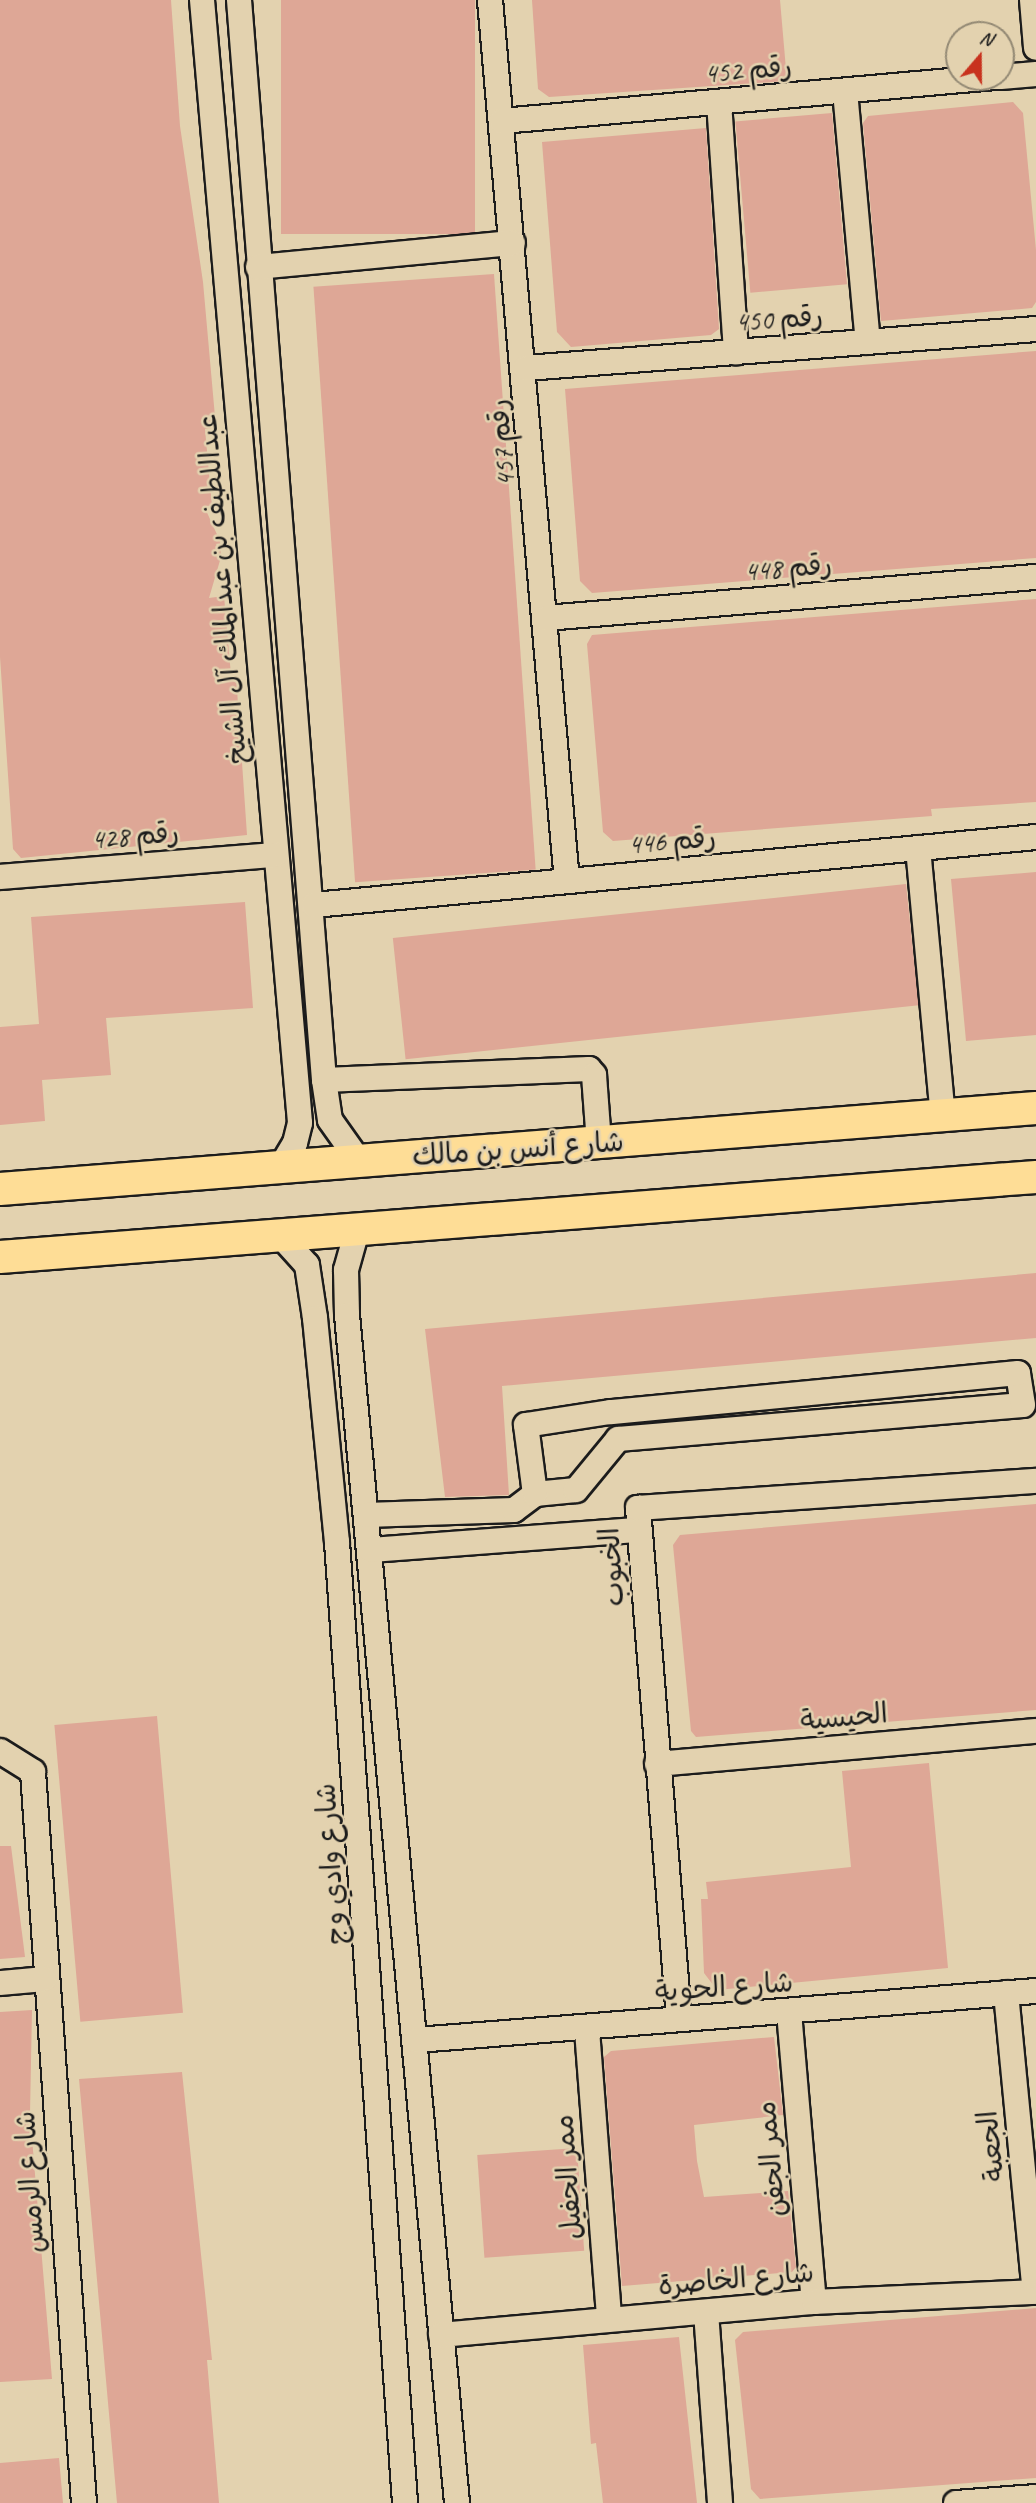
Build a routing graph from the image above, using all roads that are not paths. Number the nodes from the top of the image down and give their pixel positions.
1 (202, 0) edge
2 (239, 0) edge
3 (490, 0) edge
4 (1032, 0) edge
5 (1036, 48) edge
6 (1036, 74) edge
7 (1015, 76) edge
8 (945, 82) edge
9 (845, 91) junction
10 (719, 102) junction
11 (502, 121) junction
12 (513, 243) junction
13 (258, 267) junction
14 (1036, 329) edge
15 (868, 342) junction
16 (736, 352) junction
17 (526, 368) junction
18 (1036, 577) edge
19 (546, 618) junction
20 (303, 794) junction
21 (270, 796) junction
22 (1036, 837) edge
23 (918, 848) junction
24 (275, 855) junction
25 (0, 877) edge
26 (567, 881) junction
27 (314, 905) junction
28 (295, 1067) junction
29 (324, 1072) junction
30 (1036, 1108) edge
31 (943, 1116) junction
32 (599, 1143) junction
33 (359, 1161) junction
34 (280, 1168) junction
35 (1036, 1177) edge
36 (0, 1189) edge
37 (358, 1227) junction
38 (278, 1233) junction
39 (0, 1257) edge
40 (347, 1315) junction
41 (315, 1318) junction
42 (772, 1397) junction
43 (610, 1412) junction
44 (775, 1426) junction
45 (618, 1439) junction
46 (1036, 1481) edge
47 (535, 1494) junction
48 (366, 1515) junction
49 (639, 1530) junction
50 (371, 1550) junction
51 (1036, 1731) edge
52 (0, 1751) edge
53 (657, 1764) junction
54 (44, 1979) junction
55 (0, 1983) edge
56 (1036, 1992) edge
57 (1006, 1993) junction
58 (789, 2012) junction
59 (679, 2018) junction
60 (587, 2030) junction
61 (417, 2040) junction
62 (1036, 2292) edge
63 (814, 2302) junction
64 (706, 2312) junction
65 (609, 2319) junction
66 (441, 2335) junction
67 (1036, 2497) edge
68 (84, 2503) edge
69 (405, 2503) edge
70 (457, 2503) edge
71 (720, 2503) edge
72 (956, 2503) edge

1 - 21 street, عبداللطيف بن عبدالملك آل الشيخ
2 - 13 street
3 - 11 street, رقم 457
4 - 5 street
6 - 7 street, رقم 452
8 - 9 street, رقم 452
9 - 10 street, رقم 452
9 - 15 street
10 - 11 street, رقم 452
10 - 16 street
11 - 12 street, رقم 457
12 - 13 street
12 - 17 street, رقم 457
13 - 20 street
14 - 15 street, رقم 450
15 - 16 street, رقم 450
16 - 17 street, رقم 450
17 - 19 street, رقم 457
18 - 19 street, رقم 448
19 - 26 street, رقم 457
20 - 21 street
20 - 27 street
21 - 24 street, عبداللطيف بن عبدالملك آل الشيخ
22 - 23 street, رقم 446
23 - 26 street, رقم 446
23 - 31 street
24 - 25 street, رقم 428
24 - 28 street, عبداللطيف بن عبدالملك آل الشيخ
26 - 27 street, رقم 446
27 - 29 street
28 - 29 street
28 - 34 street, عبداللطيف بن عبدالملك آل الشيخ
29 - 32 street
29 - 33 street
30 - 31 main road, شارع أنس بن مالك
31 - 32 main road, شارع أنس بن مالك
32 - 33 main road, شارع أنس بن مالك
33 - 34 main road, شارع أنس بن مالك
34 - 36 main road, شارع أنس بن مالك
35 - 37 main road
37 - 38 main road
37 - 40 street
38 - 39 main road
38 - 41 street, شارع وادي وج
40 - 41 street
40 - 48 street
41 - 69 street, شارع وادي وج
42 - 43 street
42 - 44 street
42 - 44 street
43 - 45 street
43 - 47 street
44 - 45 street
45 - 47 street
46 - 49 street, الخبوب
47 - 48 street
48 - 50 street
49 - 50 street
49 - 53 street, الخبوب
50 - 61 street
51 - 53 street, الحيسية
52 - 54 street, شارع الرمس
53 - 59 street, الخبوب
54 - 55 street
54 - 68 street, شارع الرمس
56 - 57 street, شارع الحوية
57 - 58 street, شارع الحوية
57 - 62 street, الجعبة
58 - 59 street, شارع الحوية
58 - 63 street, ممر الجفن
59 - 60 street, شارع الحوية
60 - 61 street, شارع الحوية
60 - 65 street, ممر الجفيل
61 - 66 street
62 - 63 street, شارع الخاصرة
63 - 64 street, شارع الخاصرة
64 - 65 street, شارع الخاصرة
64 - 71 street
65 - 66 street, شارع الخاصرة
66 - 70 street
67 - 72 street

